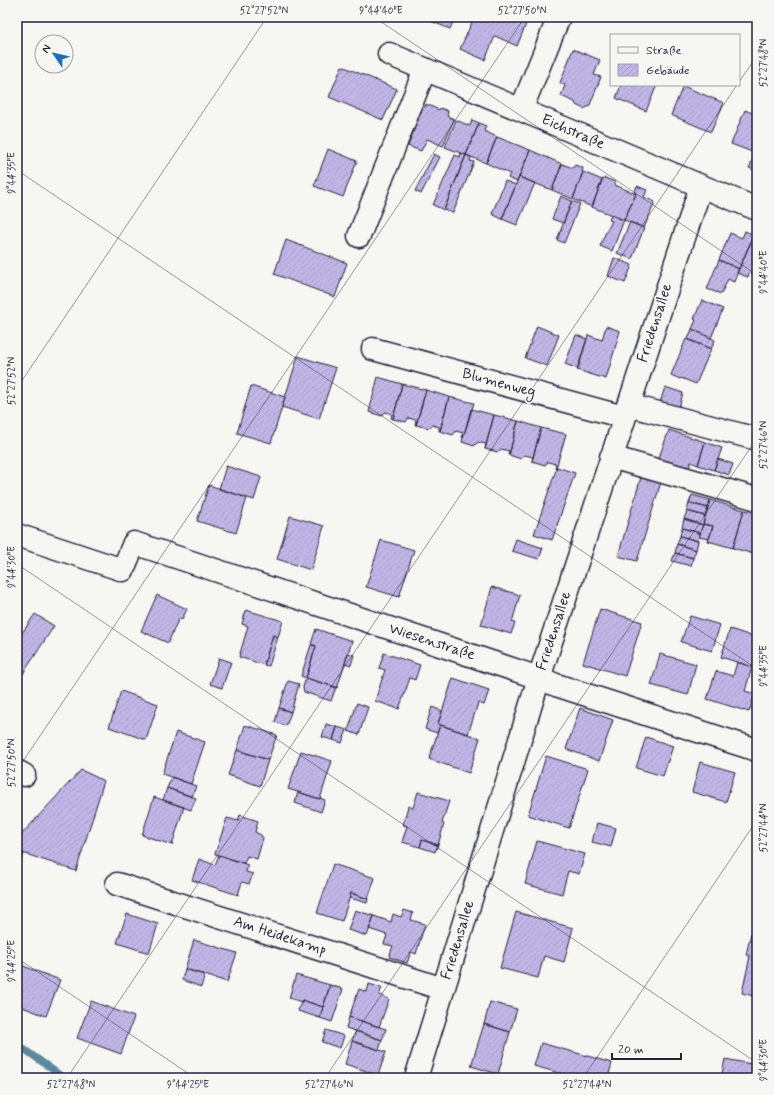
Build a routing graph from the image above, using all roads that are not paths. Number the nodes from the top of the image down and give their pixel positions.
1 (560, 17) edge
2 (389, 54) dead end
3 (425, 69) junction
4 (521, 110) junction
5 (701, 186) junction
6 (757, 208) edge
7 (359, 236) dead end
8 (374, 349) dead end
9 (626, 411) junction
10 (757, 439) edge
11 (611, 457) junction
12 (757, 499) edge
13 (17, 535) edge
14 (539, 678) junction
15 (757, 750) edge
16 (117, 884) dead end
17 (443, 989) junction
18 (416, 1078) edge

1 - 4 street
2 - 3 street, Eichstraße
3 - 4 street, Eichstraße
3 - 7 street
4 - 5 street, Eichstraße
5 - 6 street, Eichstraße
5 - 9 street, Friedensallee
8 - 9 street, Blumenweg
9 - 10 street, Blumenweg
9 - 11 street, Friedensallee
11 - 12 street
11 - 14 street, Friedensallee
13 - 14 street, Wiesenstraße
14 - 15 street, Wiesenstraße
14 - 17 street, Friedensallee
16 - 17 street, Am Heidekamp
17 - 18 street, Friedensallee

